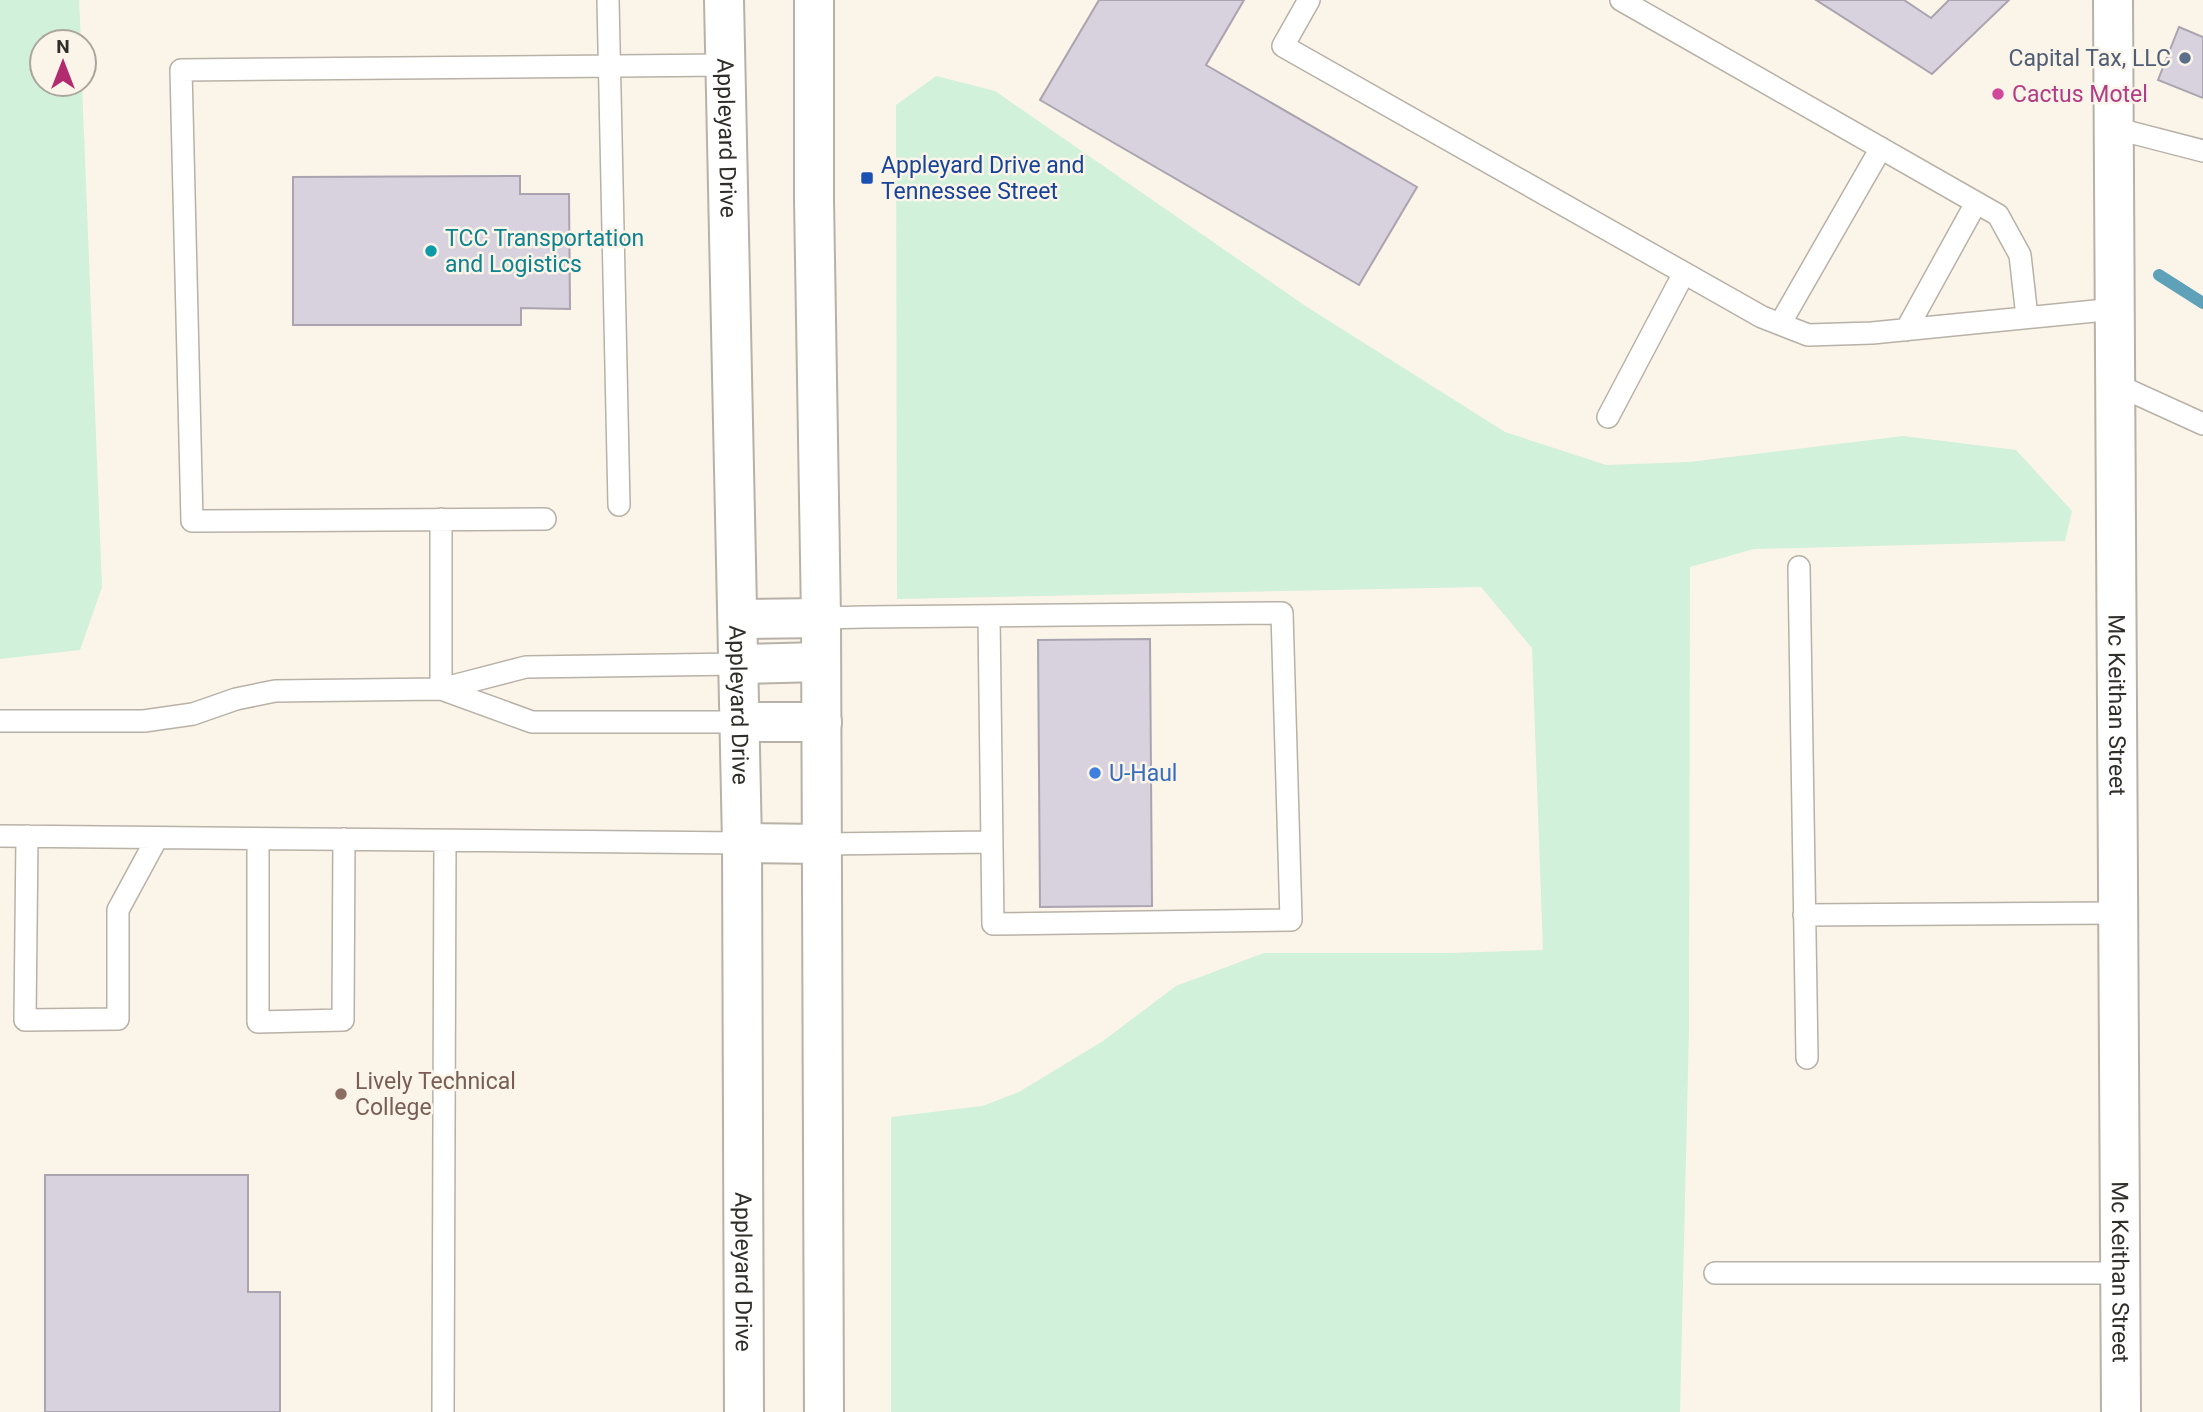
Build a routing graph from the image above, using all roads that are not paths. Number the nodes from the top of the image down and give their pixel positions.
1 (608, 0) edge
2 (724, 0) edge
3 (814, 0) edge
4 (1309, 0) edge
5 (1620, 0) edge
6 (2113, 0) edge
7 (726, 65) junction
8 (610, 66) junction
9 (2113, 128) junction
10 (1881, 148) junction
11 (2203, 151) edge
12 (1976, 202) junction
13 (1684, 273) junction
14 (2115, 309) junction
15 (2027, 317) junction
16 (1780, 324) junction
17 (1906, 330) junction
18 (2115, 384) junction
19 (1608, 417) dead end
20 (2203, 424) edge
21 (619, 505) dead end
22 (440, 519) junction
23 (545, 519) dead end
24 (1799, 567) dead end
25 (989, 616) junction
26 (821, 618) junction
27 (739, 619) junction
28 (821, 662) junction
29 (739, 664) junction
30 (441, 689) junction
31 (0, 721) edge
32 (739, 722) junction
33 (822, 722) junction
34 (0, 836) edge
35 (27, 836) junction
36 (158, 838) junction
37 (258, 839) junction
38 (344, 839) junction
39 (444, 841) junction
40 (992, 842) junction
41 (742, 843) junction
42 (822, 844) junction
43 (2118, 913) junction
44 (1804, 915) junction
45 (1807, 1058) dead end
46 (1715, 1273) dead end
47 (2120, 1273) junction
48 (443, 1412) edge
49 (744, 1412) edge
50 (824, 1412) edge
51 (2121, 1412) edge

1 - 8 lane
2 - 7 main road, Appleyard Drive
3 - 26 main road
4 - 13 lane
5 - 10 lane
6 - 9 main road, Mc Keithan Street
7 - 8 lane
7 - 27 main road, Appleyard Drive
8 - 21 lane
8 - 22 lane
9 - 11 lane
9 - 14 main road, Mc Keithan Street
10 - 12 lane
10 - 16 lane
12 - 15 lane
12 - 17 lane
13 - 16 lane
13 - 19 lane
14 - 15 lane
14 - 18 main road, Mc Keithan Street
15 - 17 lane
16 - 17 lane
18 - 20 lane
18 - 43 main road, Mc Keithan Street
22 - 23 lane
22 - 30 lane
24 - 44 lane
25 - 26 lane
25 - 40 lane
25 - 40 lane
26 - 27 main road
26 - 28 main road
27 - 29 main road, Appleyard Drive
28 - 29 main road
28 - 33 main road
29 - 30 lane
29 - 32 main road, Appleyard Drive
30 - 31 lane
30 - 32 lane
32 - 33 main road
32 - 41 main road, Appleyard Drive
33 - 42 main road
34 - 35 lane
35 - 36 lane
35 - 36 lane
36 - 37 lane
37 - 38 lane
37 - 38 lane
38 - 39 lane
39 - 41 lane
39 - 48 lane
40 - 42 lane
41 - 42 main road
41 - 49 main road, Appleyard Drive
42 - 50 main road
43 - 44 lane
43 - 47 main road, Mc Keithan Street
44 - 45 lane
46 - 47 lane
47 - 51 main road, Mc Keithan Street

